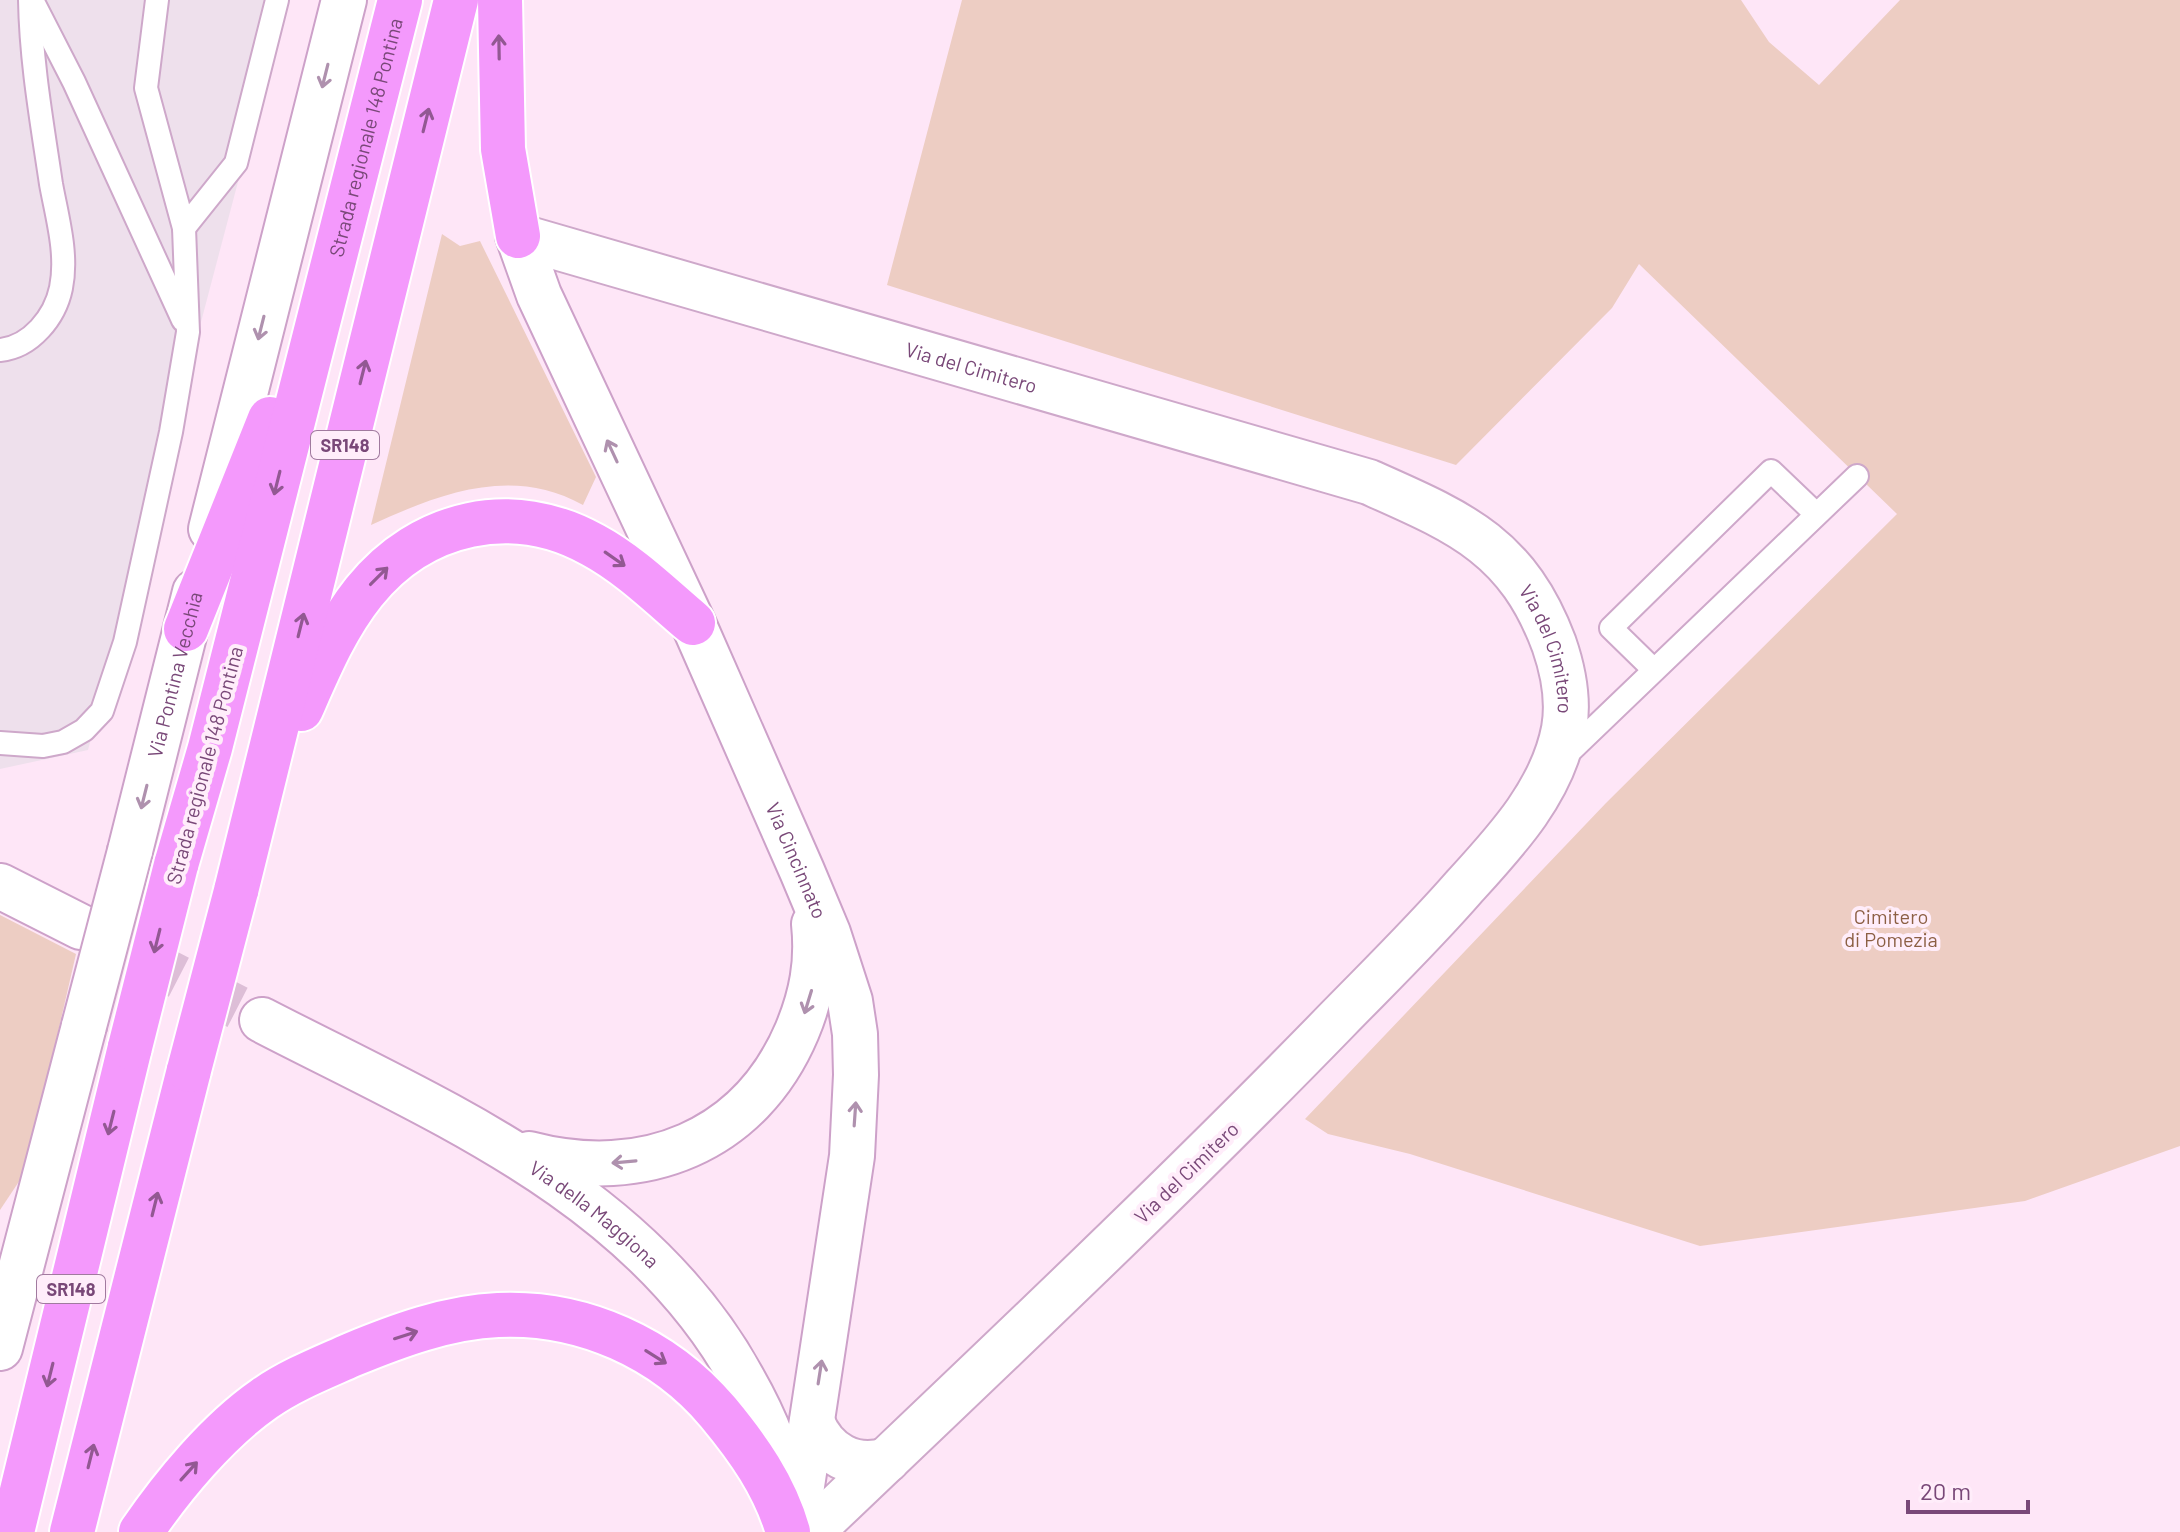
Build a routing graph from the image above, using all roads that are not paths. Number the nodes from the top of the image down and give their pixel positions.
1 (31, 0) edge
2 (157, 0) edge
3 (277, 0) edge
4 (344, 0) edge
5 (400, 0) edge
6 (456, 0) edge
7 (500, 0) edge
8 (184, 228) junction
9 (518, 236) junction
10 (337, 250) junction
11 (188, 332) junction
12 (0, 350) edge
13 (1857, 476) dead end
14 (1816, 514) junction
15 (693, 623) junction
16 (186, 629) junction
17 (1654, 670) junction
18 (0, 743) edge
19 (1552, 768) junction
20 (253, 817) junction
21 (802, 871) junction
22 (0, 886) edge
23 (81, 927) tunnel mouth
24 (262, 1020) tunnel mouth
25 (507, 1148) junction
26 (43, 1184) junction
27 (0, 1240) edge
28 (0, 1348) edge
29 (812, 1422) junction
30 (887, 1460) junction
31 (12, 1532) edge
32 (72, 1532) edge
33 (141, 1532) edge
34 (792, 1532) edge
35 (811, 1532) edge

1 - 11 lane
1 - 12 lane
2 - 8 lane
3 - 8 lane
4 -> 16 street, Via Pontina Vecchia
5 - 10 highway, Strada regionale 148 Pontina / SR148
20 -> 6 highway, SR148
9 -> 7 highway
8 - 11 lane
15 -> 9 street, Via Cincinnato
9 - 19 street, Via del Cimitero
10 - 16 highway
10 -> 31 highway, Strada regionale 148 Pontina / SR148, bridge
11 - 18 lane
13 - 14 lane
14 - 17 lane
14 - 17 lane
20 -> 15 highway
15 - 21 street, Via Cincinnato
16 -> 26 street, Via Pontina Vecchia, bridge
17 - 19 lane
19 - 30 street, Via del Cimitero
32 -> 20 highway, SR148, bridge
21 -> 25 street
29 -> 21 street, Via Cincinnato
22 - 23 street
24 - 25 street, Via della Maggiona
25 - 34 street, Via della Maggiona
26 - 27 street
26 - 28 street, Via Pontina Vecchia
29 - 30 street
29 - 34 street, Via Cincinnato
30 - 35 street, Via del Cimitero
33 -> 34 highway

